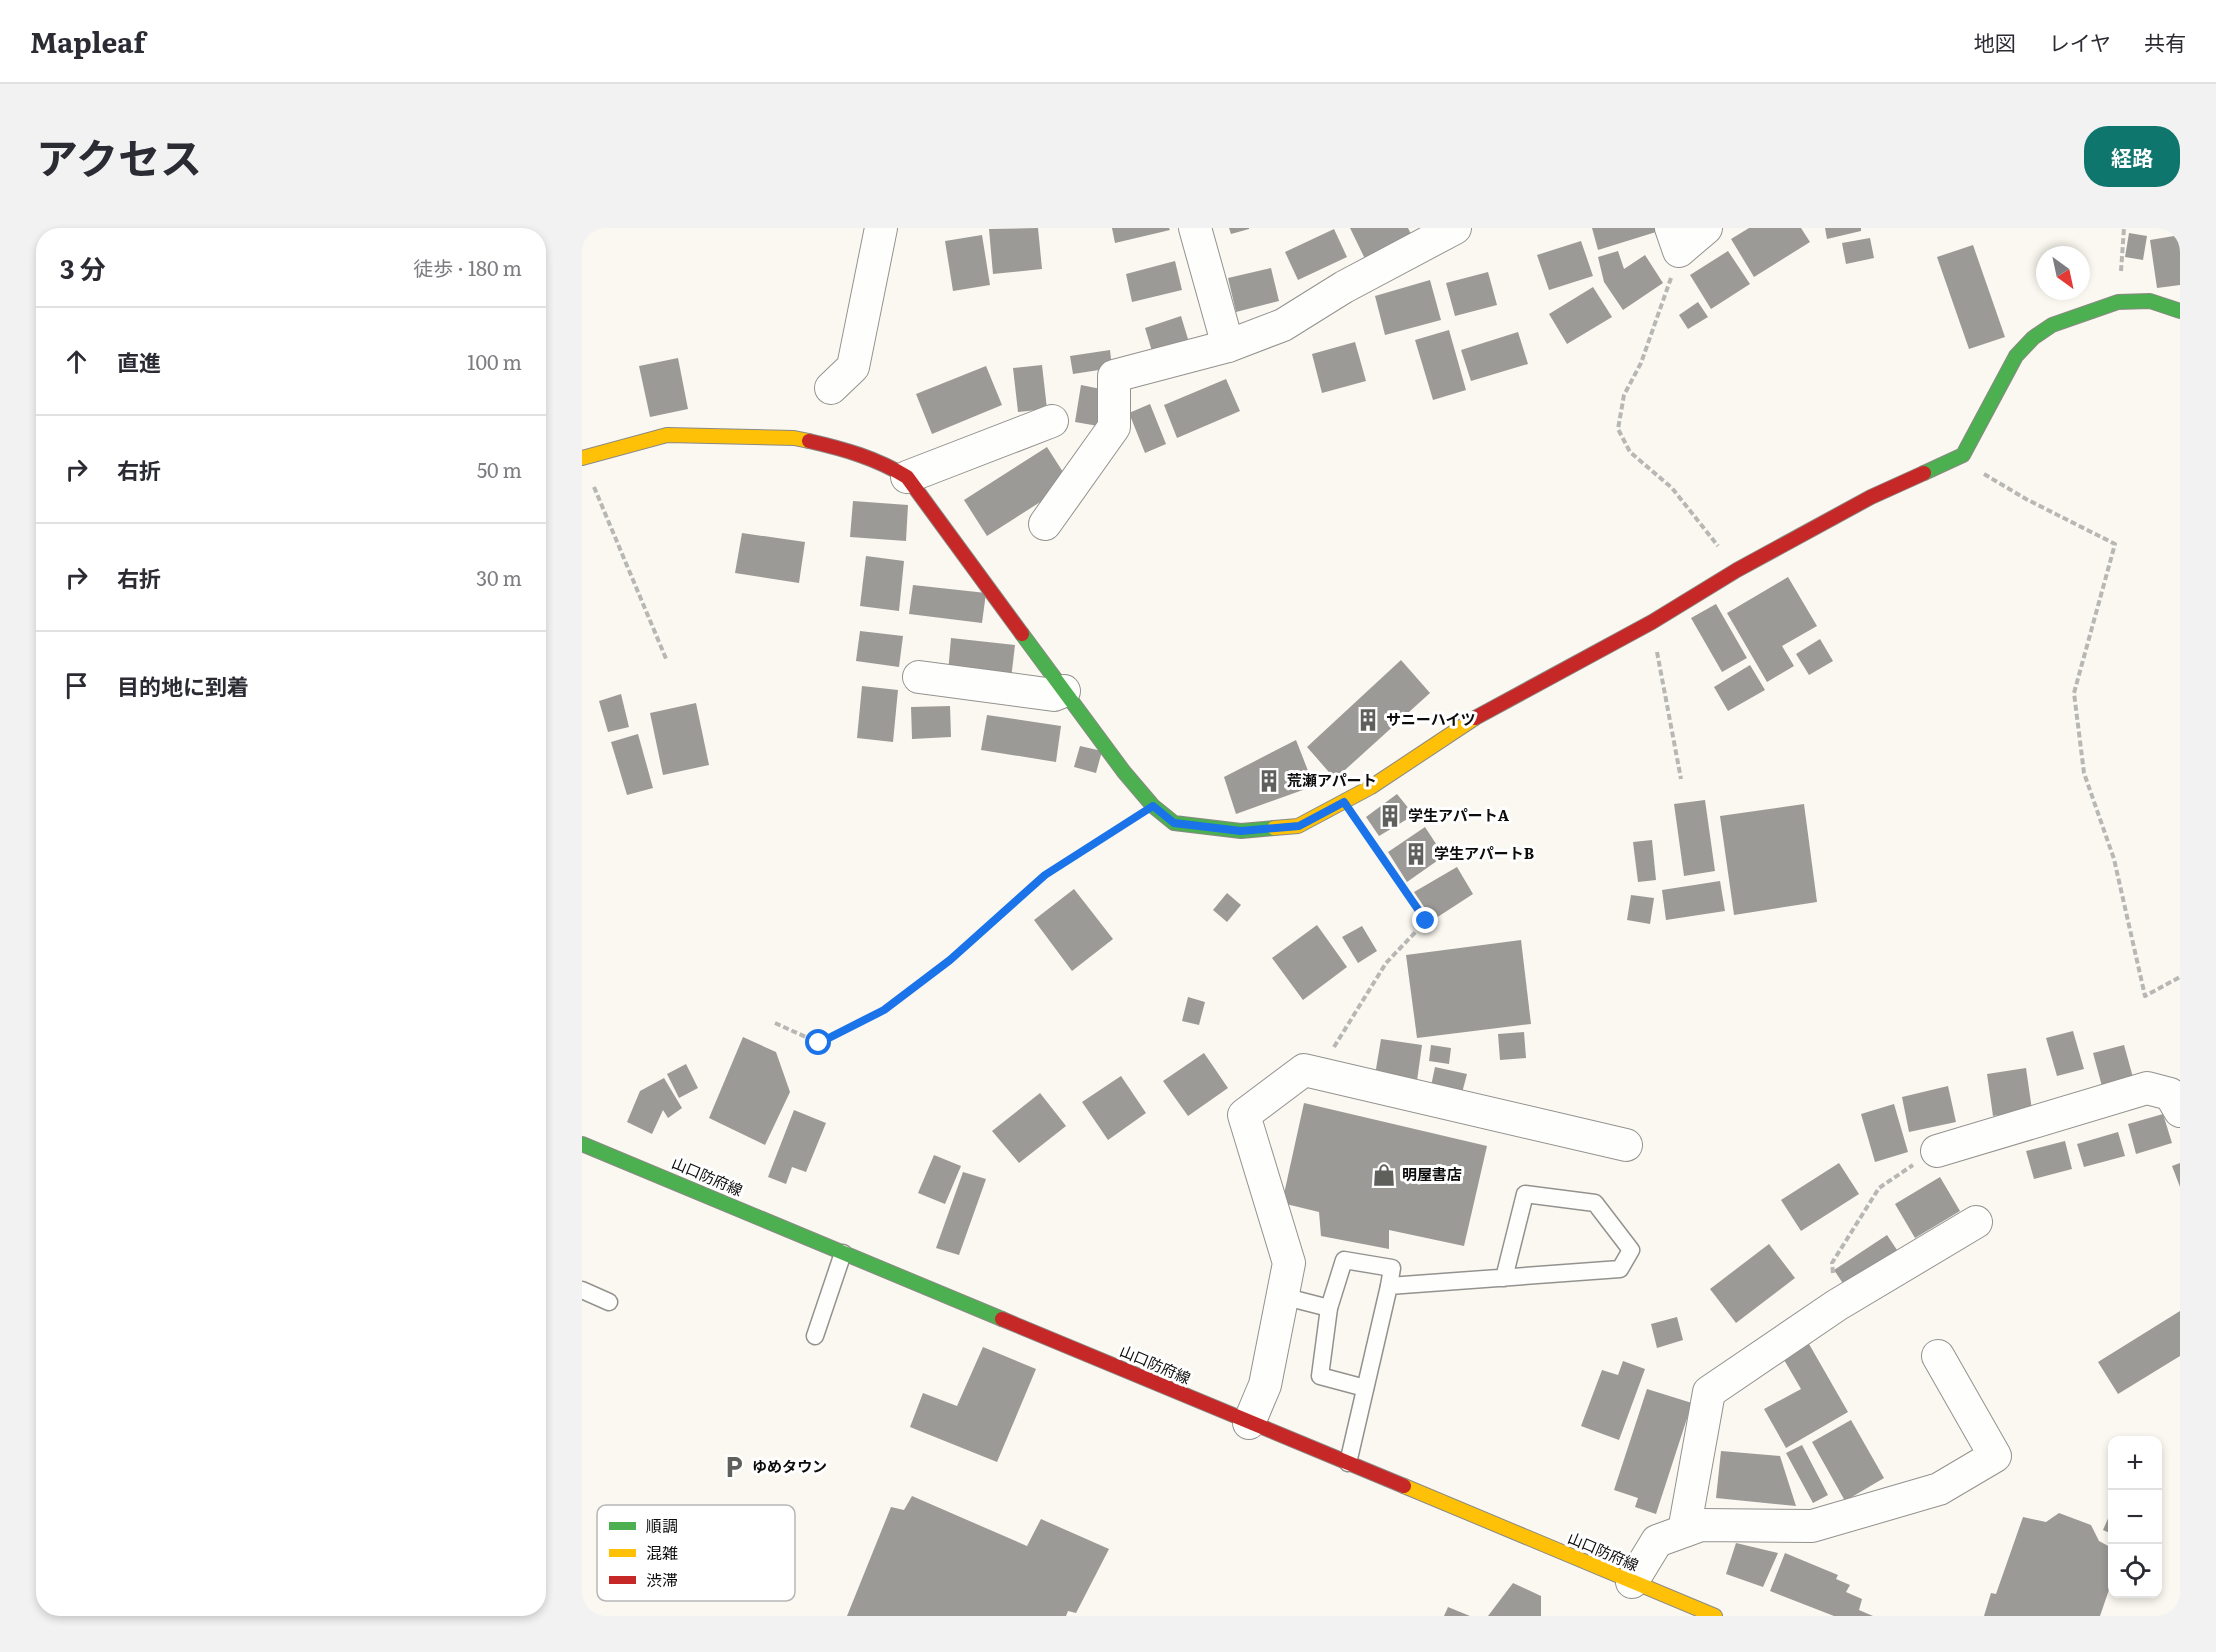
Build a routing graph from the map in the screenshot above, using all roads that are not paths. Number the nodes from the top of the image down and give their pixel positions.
1 (881, 228) edge
2 (1195, 228) edge
3 (1455, 228) edge
4 (1706, 228) edge
5 (1675, 240) edge
6 (2180, 310) edge
7 (1228, 346) junction
8 (831, 388) dead end
9 (1052, 421) dead end
10 (582, 458) edge
11 (907, 477) junction
12 (1045, 524) dead end
13 (920, 676) dead end
14 (1064, 691) junction
15 (2180, 1111) edge
16 (582, 1144) edge
17 (1626, 1145) dead end
18 (1937, 1150) road end
19 (1976, 1222) dead end
20 (843, 1253) junction
21 (1503, 1278) junction
22 (1389, 1286) junction
23 (582, 1290) edge
24 (1282, 1296) junction
25 (609, 1302) dead end
26 (1329, 1308) junction
27 (815, 1336) dead end
28 (1938, 1356) dead end
29 (1365, 1388) junction
30 (1249, 1423) junction
31 (1348, 1463) junction
32 (1684, 1531) junction
33 (1632, 1582) junction
34 (1715, 1616) edge

1 - 8 street
2 - 7 street
3 - 7 street
4 - 5 street
6 - 14 street
7 - 12 street
9 - 11 street
10 - 11 street
11 - 14 street
13 - 14 street
15 - 18 street
16 - 20 street, 山口防府線
17 - 24 street
19 - 32 street
20 - 27 lane
20 - 30 street, 山口防府線
21 - 21 lane
21 - 22 lane
22 - 26 lane
22 - 29 lane
23 - 25 lane
24 - 26 lane
24 - 30 street
26 - 29 lane
28 - 32 street
29 - 31 lane
30 - 31 street, 山口防府線
31 - 33 street, 山口防府線
32 - 33 street
33 - 34 street, 山口防府線

